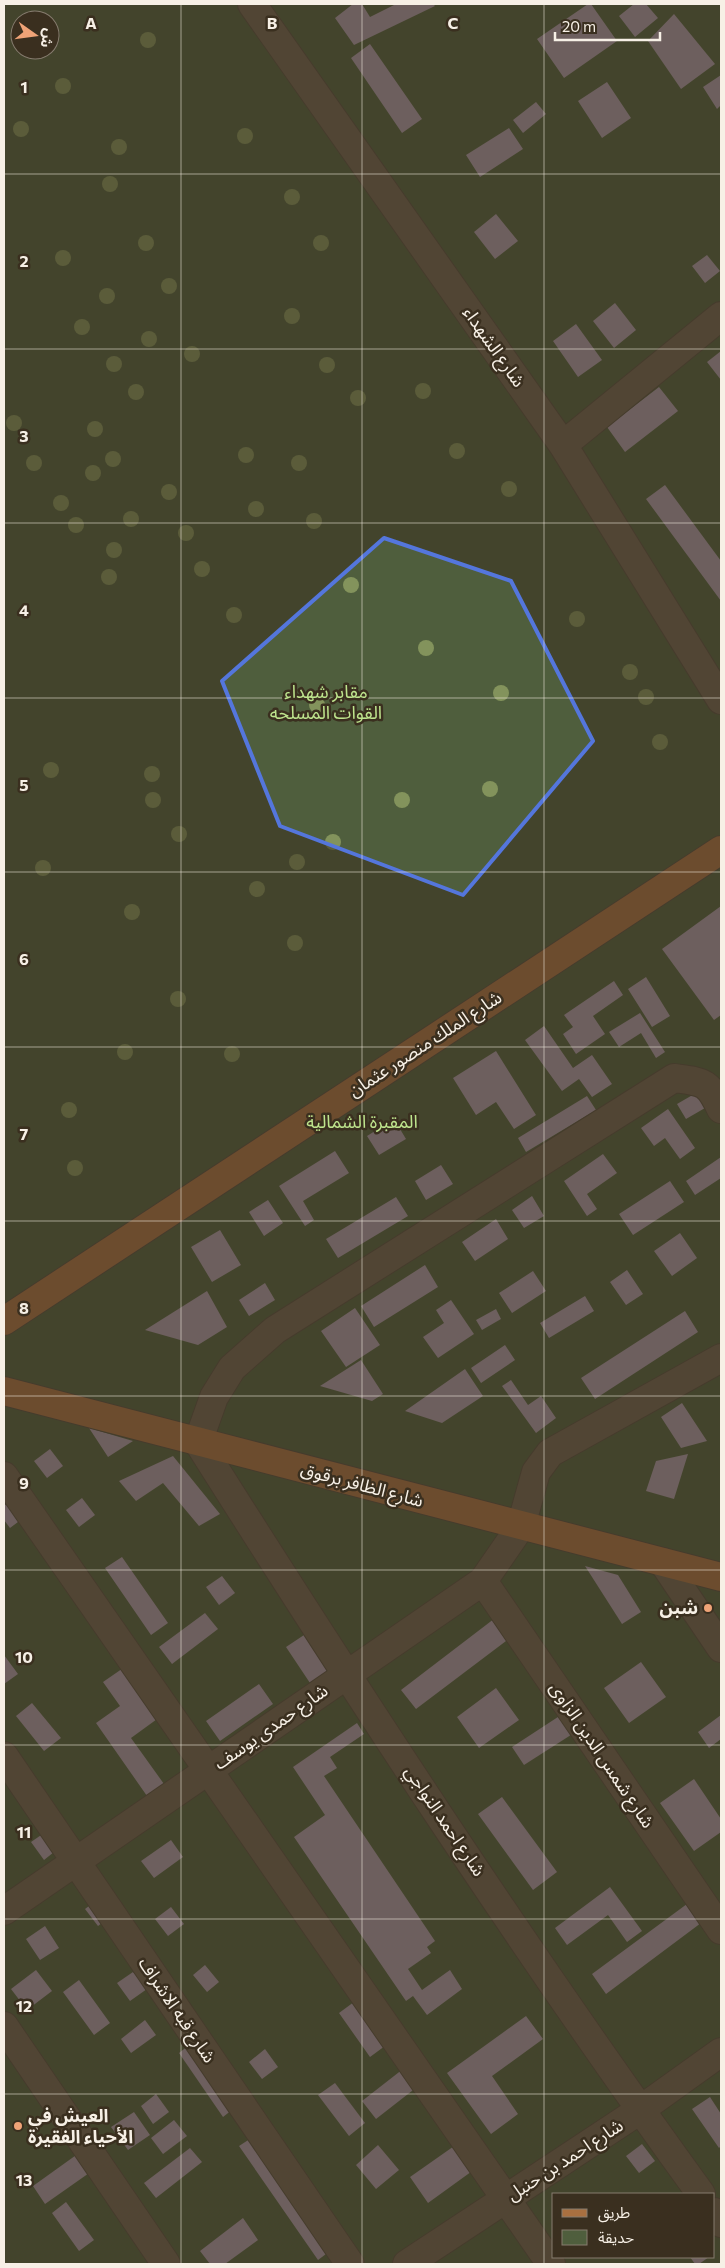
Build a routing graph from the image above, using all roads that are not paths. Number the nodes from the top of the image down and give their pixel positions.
1 (252, 4) edge
2 (721, 316) edge
3 (563, 445) junction
4 (721, 700) edge
5 (721, 850) edge
6 (721, 1109) edge
7 (4, 1321) edge
8 (721, 1358) edge
9 (4, 1391) edge
10 (198, 1442) junction
11 (4, 1476) edge
12 (522, 1526) junction
13 (663, 1562) junction
14 (721, 1576) edge
15 (483, 1580) junction
16 (721, 1648) edge
17 (346, 1676) junction
18 (4, 1756) edge
19 (208, 1770) junction
20 (75, 1861) junction
21 (4, 1911) edge
22 (721, 1930) edge
23 (4, 2026) edge
24 (721, 2052) edge
25 (640, 2110) junction
26 (700, 2193) edge
27 (507, 2198) junction
28 (166, 2264) edge
29 (350, 2264) edge
30 (407, 2264) edge
31 (551, 2264) edge

1 - 3 street, شارع الشهداء
2 - 3 street
3 - 4 street, شارع الشهداء
5 - 7 main road, شارع الملك منصور عثمان
6 - 10 street
8 - 12 street
9 - 10 main road, شارع الظافر برقوق
10 - 12 main road, شارع الظافر برقوق
10 - 17 street, شارع احمد النواجي
11 - 19 street
12 - 13 main road, شارع الظافر برقوق
12 - 15 street, شارع حمدى يوسف
13 - 14 main road, شارع الظافر برقوق
13 - 16 street
15 - 17 street, شارع حمدى يوسف
15 - 22 street, شارع شمس الدين الزاوى
17 - 19 street, شارع حمدى يوسف
17 - 25 street, شارع احمد النواجي
18 - 20 street, شارع قبه الاشراف
19 - 20 street, شارع حمدى يوسف
19 - 27 street
20 - 21 street, شارع حمدى يوسف
20 - 29 street, شارع قبه الاشراف
23 - 28 street
24 - 25 street, شارع احمد بن حنبل
25 - 26 street, شارع احمد النواجي
25 - 27 street, شارع احمد بن حنبل
27 - 30 street, شارع احمد بن حنبل
27 - 31 street

